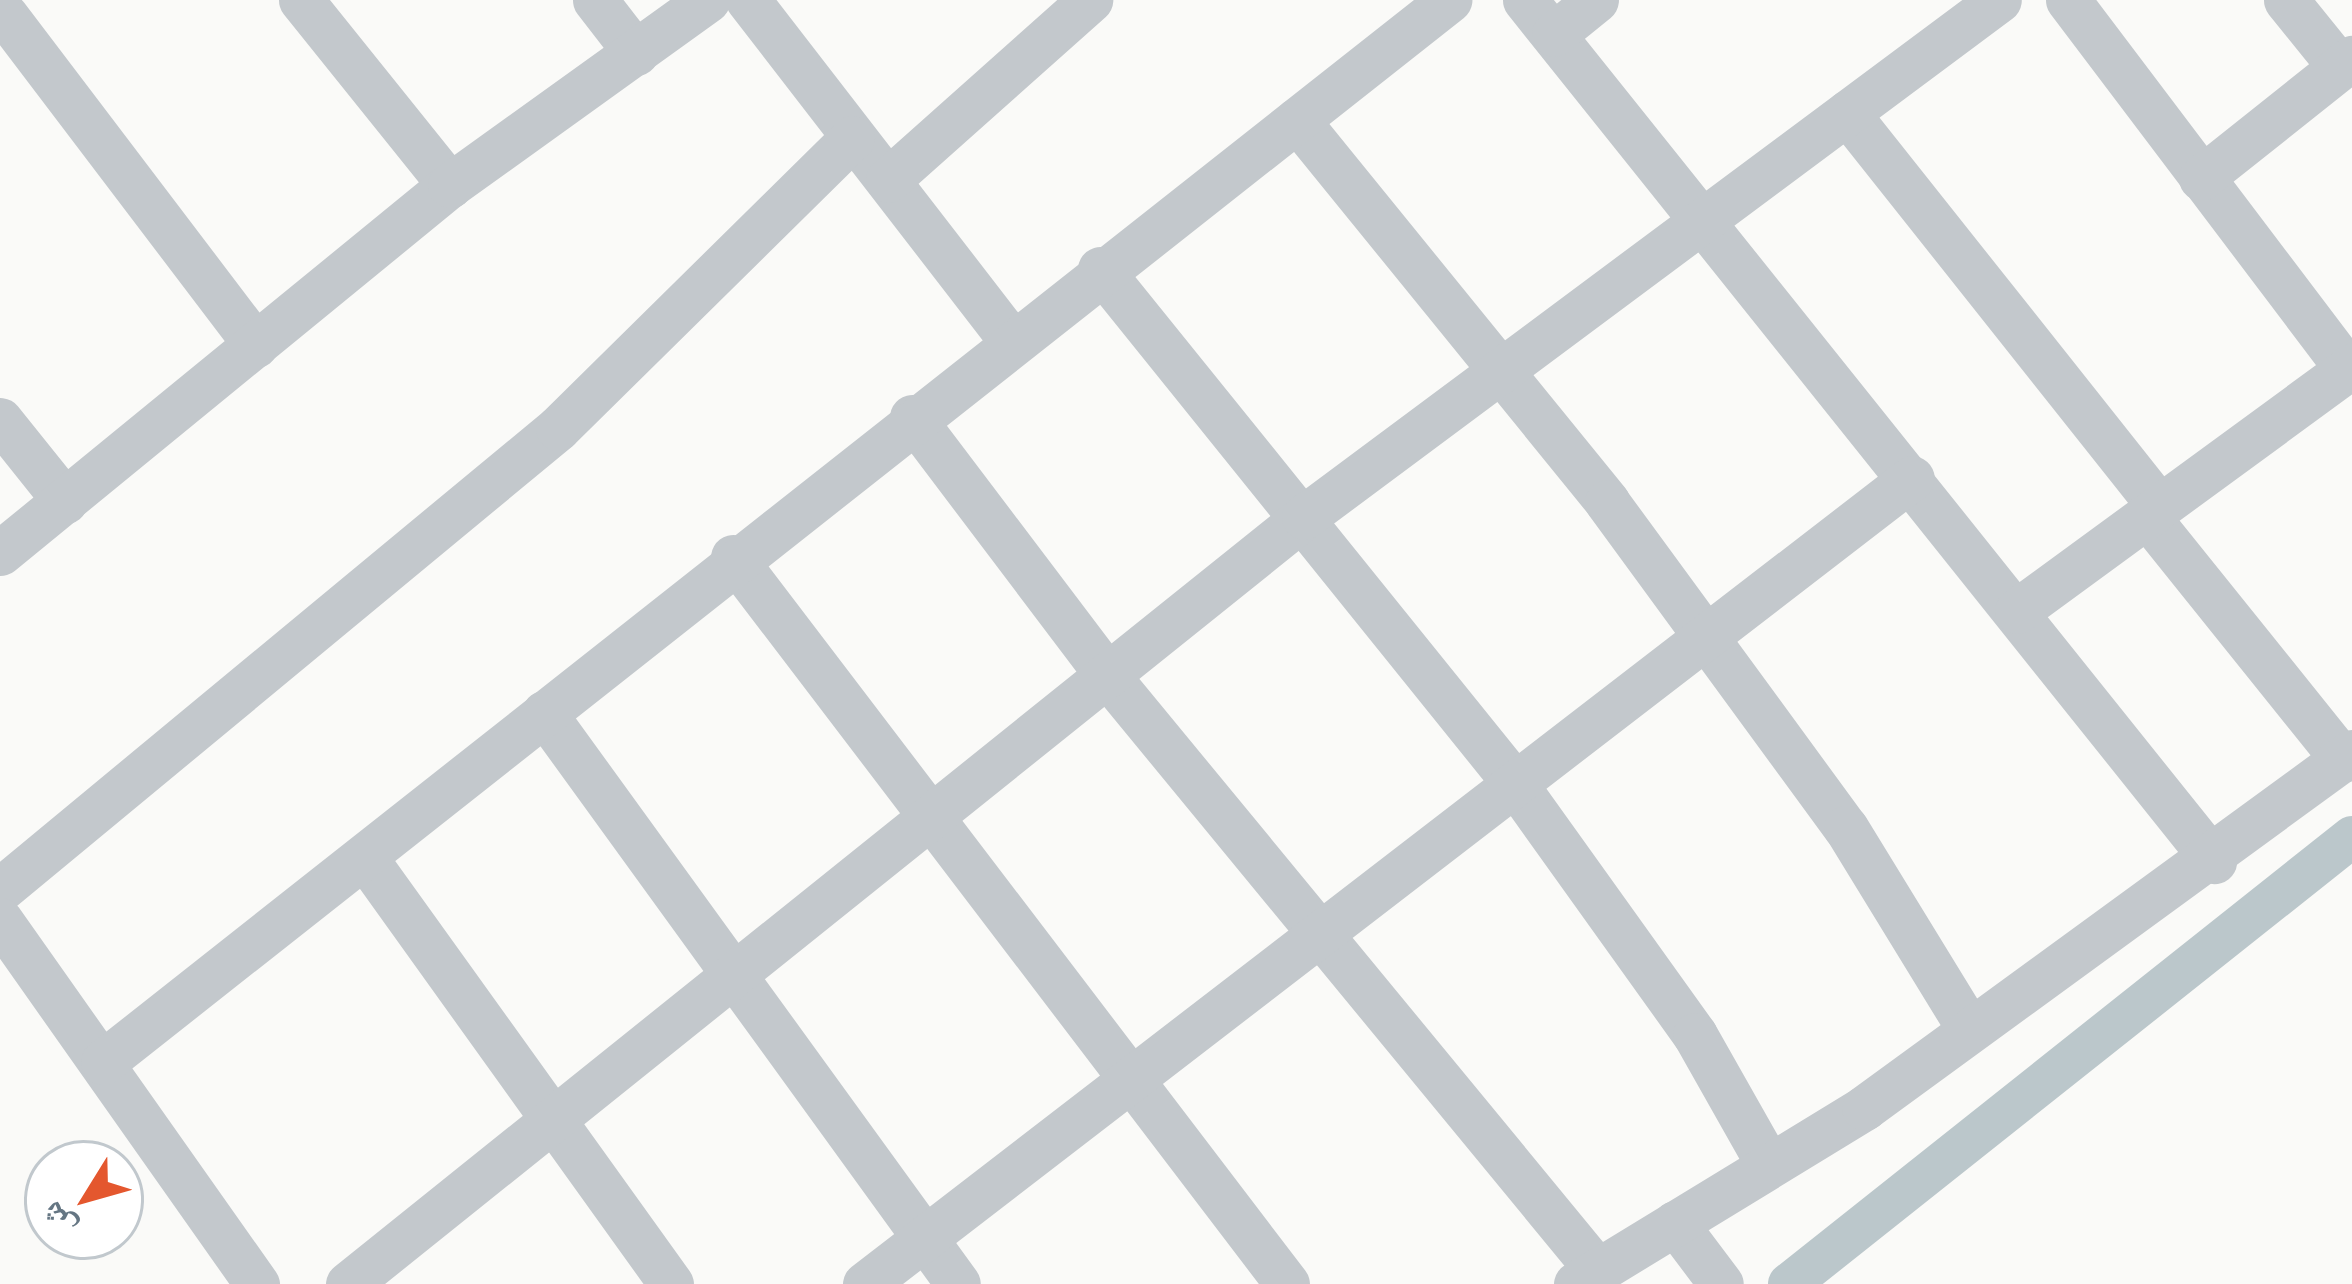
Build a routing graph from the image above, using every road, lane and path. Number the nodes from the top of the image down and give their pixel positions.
1 (301, 0) edge
2 (595, 0) edge
3 (707, 0) edge
4 (748, 0) edge
5 (1090, 0) edge
6 (1449, 0) edge
7 (1596, 0) edge
8 (2000, 0) edge
9 (2068, 0) edge
10 (2286, 0) edge
11 (11, 12) edge
12 (1540, 17) edge
13 (636, 53) junction
14 (2346, 63) edge
15 (1846, 112) junction
16 (1297, 120) junction
17 (852, 138) junction
18 (2201, 178) junction
19 (888, 181) junction
20 (450, 185) junction
21 (1699, 220) junction
22 (1100, 269) junction
23 (1010, 339) junction
24 (256, 346) junction
25 (2350, 368) edge
26 (1502, 369) junction
27 (912, 417) junction
28 (0, 420) edge
29 (1912, 478) junction
30 (65, 501) junction
31 (2154, 512) junction
32 (1304, 517) junction
33 (0, 553) edge
34 (733, 557) junction
35 (2018, 611) junction
36 (1705, 636) junction
37 (1108, 674) junction
38 (544, 712) junction
39 (2347, 756) edge
40 (1516, 785) junction
41 (933, 820) junction
42 (365, 859) junction
43 (2214, 861) junction
44 (0, 890) edge
45 (0, 920) edge
46 (1326, 930) junction
47 (738, 978) junction
48 (1966, 1024) junction
49 (103, 1062) junction
50 (1133, 1081) junction
51 (554, 1120) junction
52 (1768, 1164) junction
53 (1675, 1223) junction
54 (926, 1237) junction
55 (1586, 1277) edge
56 (257, 1284) edge
57 (348, 1284) edge
58 (671, 1284) edge
59 (866, 1284) edge
60 (958, 1284) edge
61 (1287, 1284) edge
62 (1721, 1284) edge

1 - 20 street
2 - 13 street
3 - 13 street
4 - 17 street
5 - 19 street
6 - 16 street
7 - 12 street
8 - 15 street
9 - 18 street
10 - 14 street
11 - 24 street
12 - 21 street
13 - 20 street
14 - 18 street
15 - 21 street
15 - 31 street
16 - 22 street
16 - 26 street
17 - 19 street
17 - 44 street
18 - 25 street
19 - 23 street
20 - 24 street
21 - 26 street
21 - 29 street
22 - 23 street
22 - 32 street
23 - 27 street
24 - 30 street
25 - 31 street
26 - 32 street
26 - 36 street
27 - 34 street
27 - 37 street
28 - 30 street
29 - 35 street
29 - 36 street
30 - 33 street
31 - 35 street
31 - 39 street
32 - 37 street
32 - 40 street
34 - 38 street
34 - 41 street
35 - 43 street
36 - 40 street
36 - 48 street
37 - 41 street
37 - 46 street
38 - 42 street
38 - 47 street
39 - 43 street
40 - 46 street
40 - 52 street
41 - 47 street
41 - 50 street
42 - 49 street
42 - 51 street
43 - 48 street
45 - 49 street
46 - 50 street
46 - 55 street
47 - 51 street
47 - 54 street
48 - 52 street
49 - 56 street
50 - 54 street
50 - 61 street
51 - 57 street
51 - 58 street
52 - 53 street
53 - 55 street
53 - 62 street
54 - 59 street
54 - 60 street

